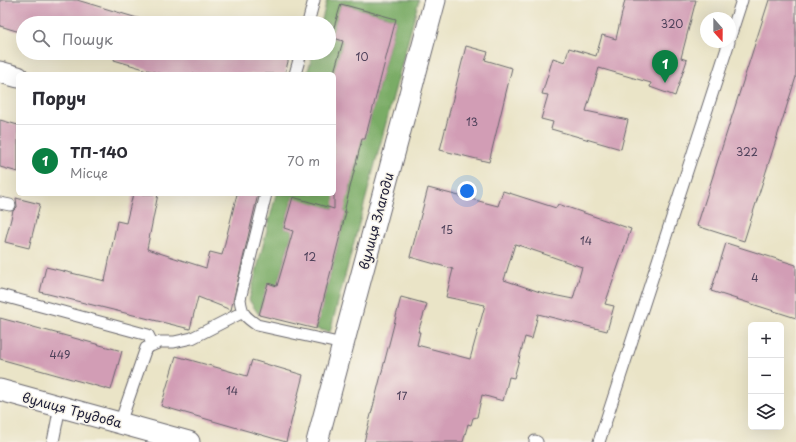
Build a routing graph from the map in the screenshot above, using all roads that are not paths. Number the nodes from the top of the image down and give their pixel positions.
1 (314, 0) edge
2 (435, 0) edge
3 (742, 0) edge
4 (310, 16) edge
5 (736, 18) edge
6 (726, 48) edge
7 (299, 60) edge
8 (0, 72) edge
9 (296, 72) edge
10 (16, 76) edge
11 (266, 196) edge
12 (0, 295) edge
13 (243, 312) junction
14 (343, 344) junction
15 (153, 345) junction
16 (0, 390) edge
17 (60, 406) junction
18 (120, 423) junction
19 (53, 442) edge
20 (189, 442) edge
21 (317, 442) edge
22 (599, 442) edge

1 - 4 lane
2 - 14 street, вулиця Злагоди
3 - 5 lane
6 - 22 lane
7 - 9 lane
8 - 10 street
11 - 13 lane
12 - 15 lane
13 - 14 lane
13 - 15 lane
14 - 21 street, вулиця Злагоди
15 - 18 lane
16 - 17 street, вулиця Трудова
17 - 18 street, вулиця Трудова
17 - 19 lane
18 - 20 street, вулиця Трудова

